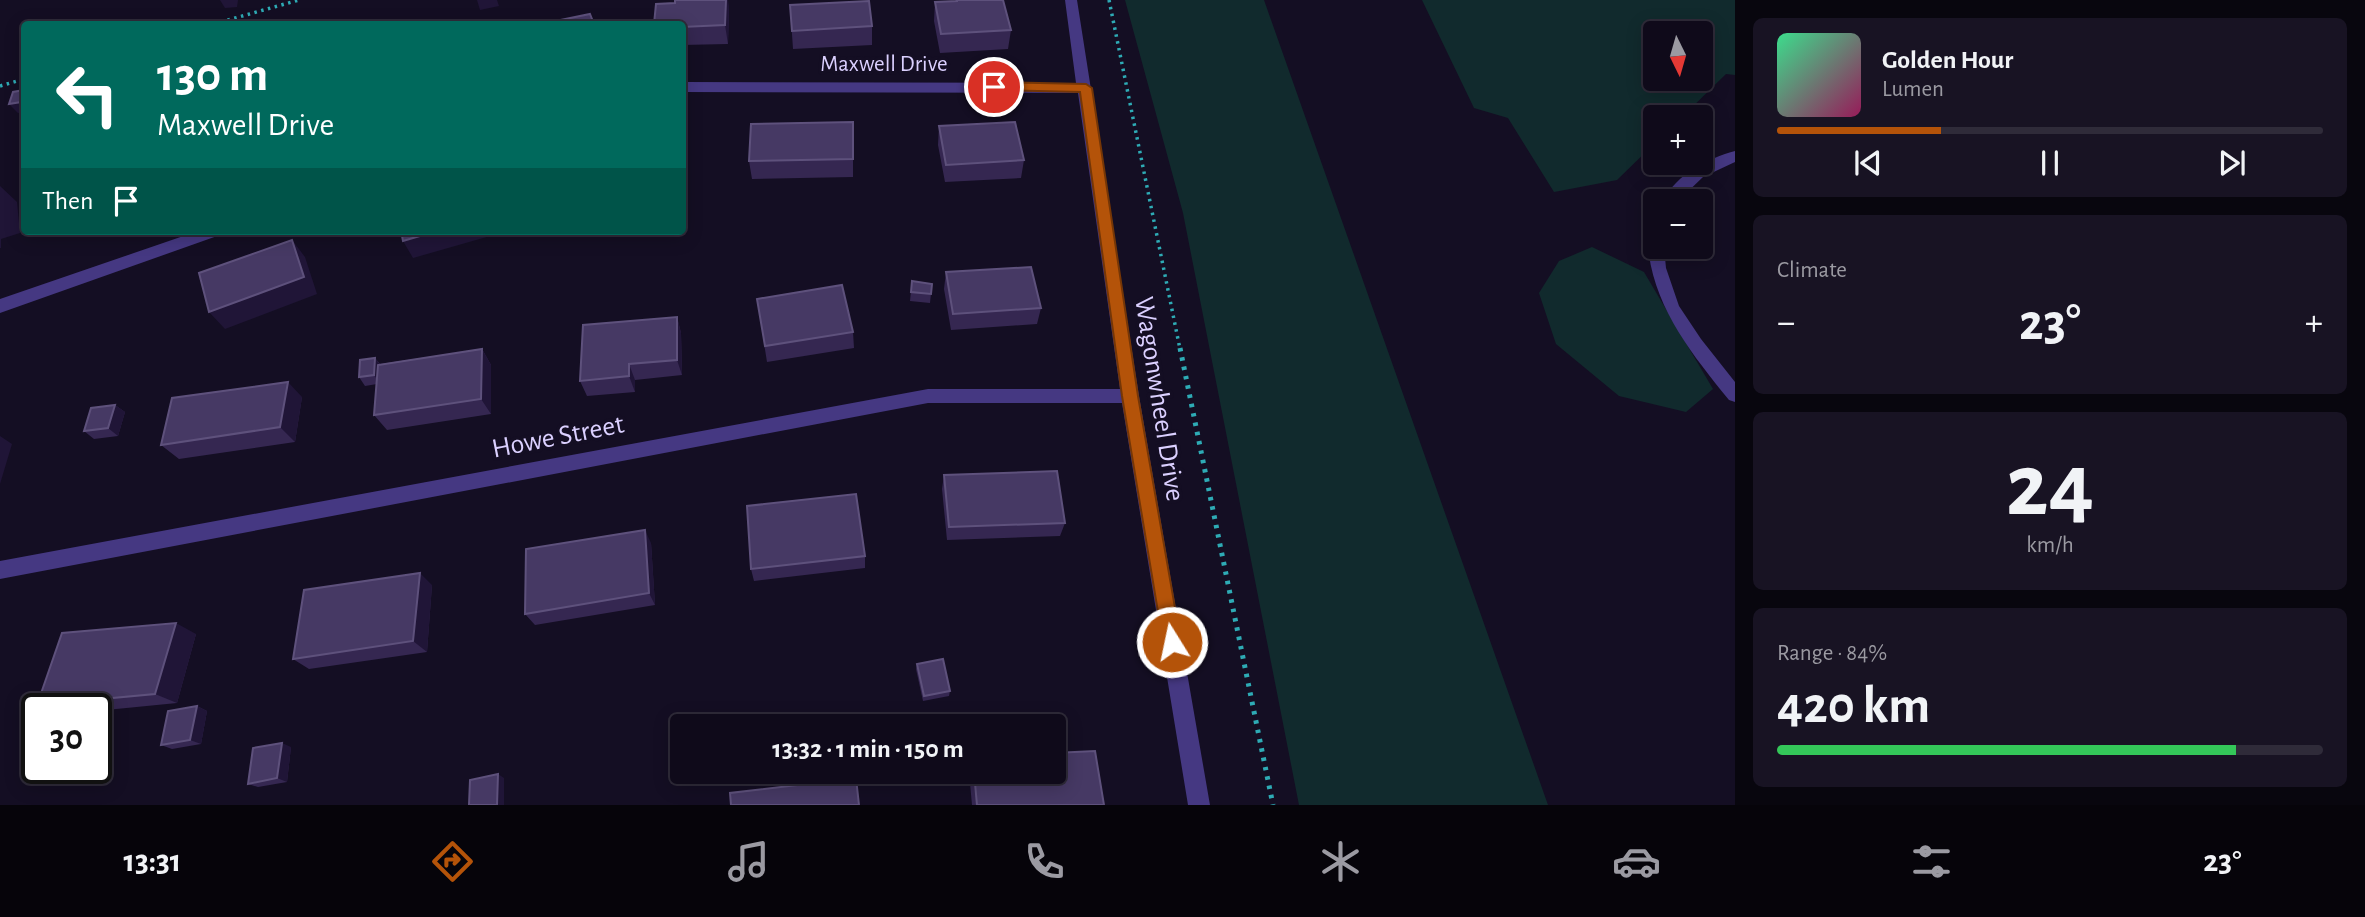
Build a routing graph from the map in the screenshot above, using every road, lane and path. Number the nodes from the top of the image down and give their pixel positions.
1 (299, 0) edge
2 (1071, 0) edge
3 (1109, 0) edge
4 (225, 21) edge
5 (21, 80) edge
6 (0, 86) edge
7 (686, 87) edge
8 (1086, 88) junction
9 (1735, 156) edge
10 (1677, 189) edge
11 (204, 235) edge
12 (1656, 259) edge
13 (0, 306) edge
14 (1735, 395) edge
15 (1130, 396) junction
16 (0, 570) edge
17 (1199, 805) edge
18 (1272, 805) edge

1 - 4 path
2 - 8 street, Wagonwheel Drive
3 - 18 path
5 - 6 path
7 - 8 street, Maxwell Drive
8 - 15 street, Wagonwheel Drive
9 - 10 street
11 - 13 street
12 - 14 street
15 - 16 street, Howe Street
15 - 17 street, Wagonwheel Drive

